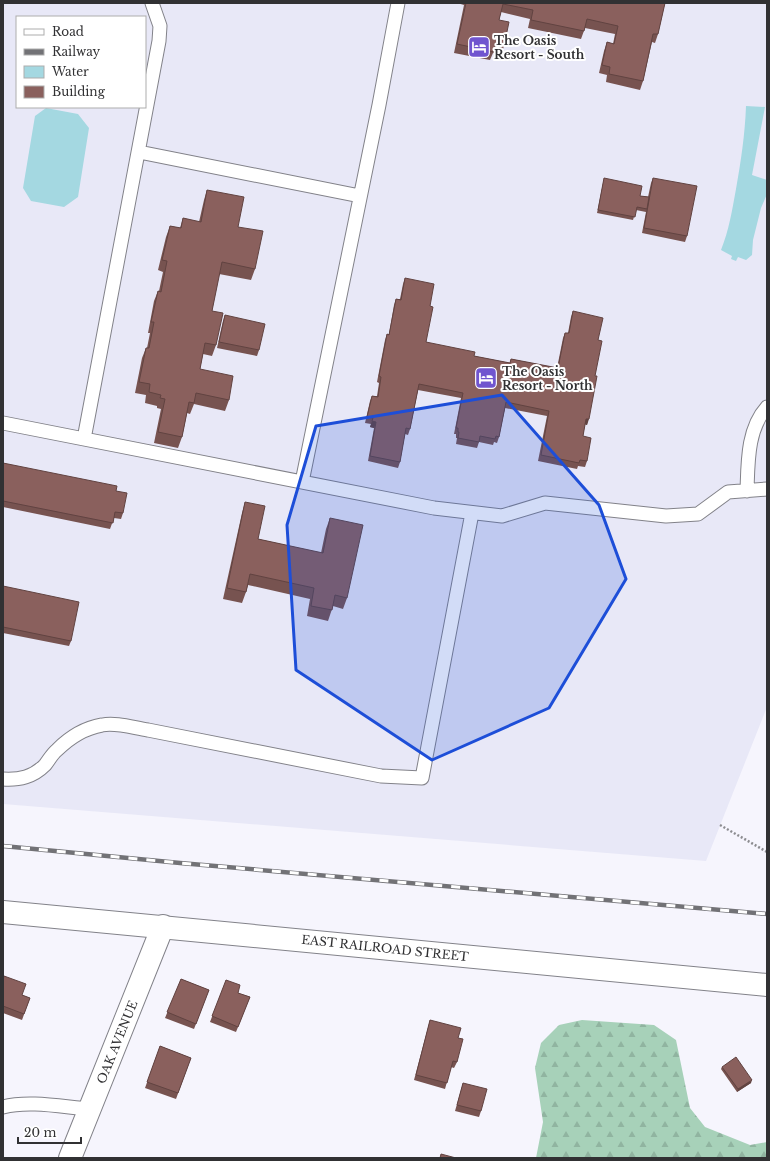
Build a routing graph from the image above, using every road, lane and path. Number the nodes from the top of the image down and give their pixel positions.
1 (152, 3) edge
2 (398, 3) edge
3 (139, 152) junction
4 (360, 196) junction
5 (767, 407) edge
6 (3, 423) edge
7 (84, 439) junction
8 (302, 482) junction
9 (767, 489) edge
10 (747, 491) junction
11 (472, 513) junction
12 (3, 779) edge
13 (720, 826) dead end
14 (767, 852) edge
15 (3, 912) edge
16 (163, 926) junction
17 (767, 985) edge
18 (3, 1107) edge
19 (90, 1109) junction
20 (70, 1158) edge

1 - 3 lane
2 - 4 lane
3 - 4 lane
3 - 7 lane
4 - 8 lane
5 - 10 lane
6 - 7 lane
7 - 8 lane
8 - 11 lane
9 - 10 lane
10 - 11 lane
11 - 12 lane
13 - 14 path
15 - 16 street, EAST RAILROAD STREET
16 - 17 street, EAST RAILROAD STREET
16 - 19 street, OAK AVENUE
18 - 19 lane
19 - 20 street, OAK AVENUE

